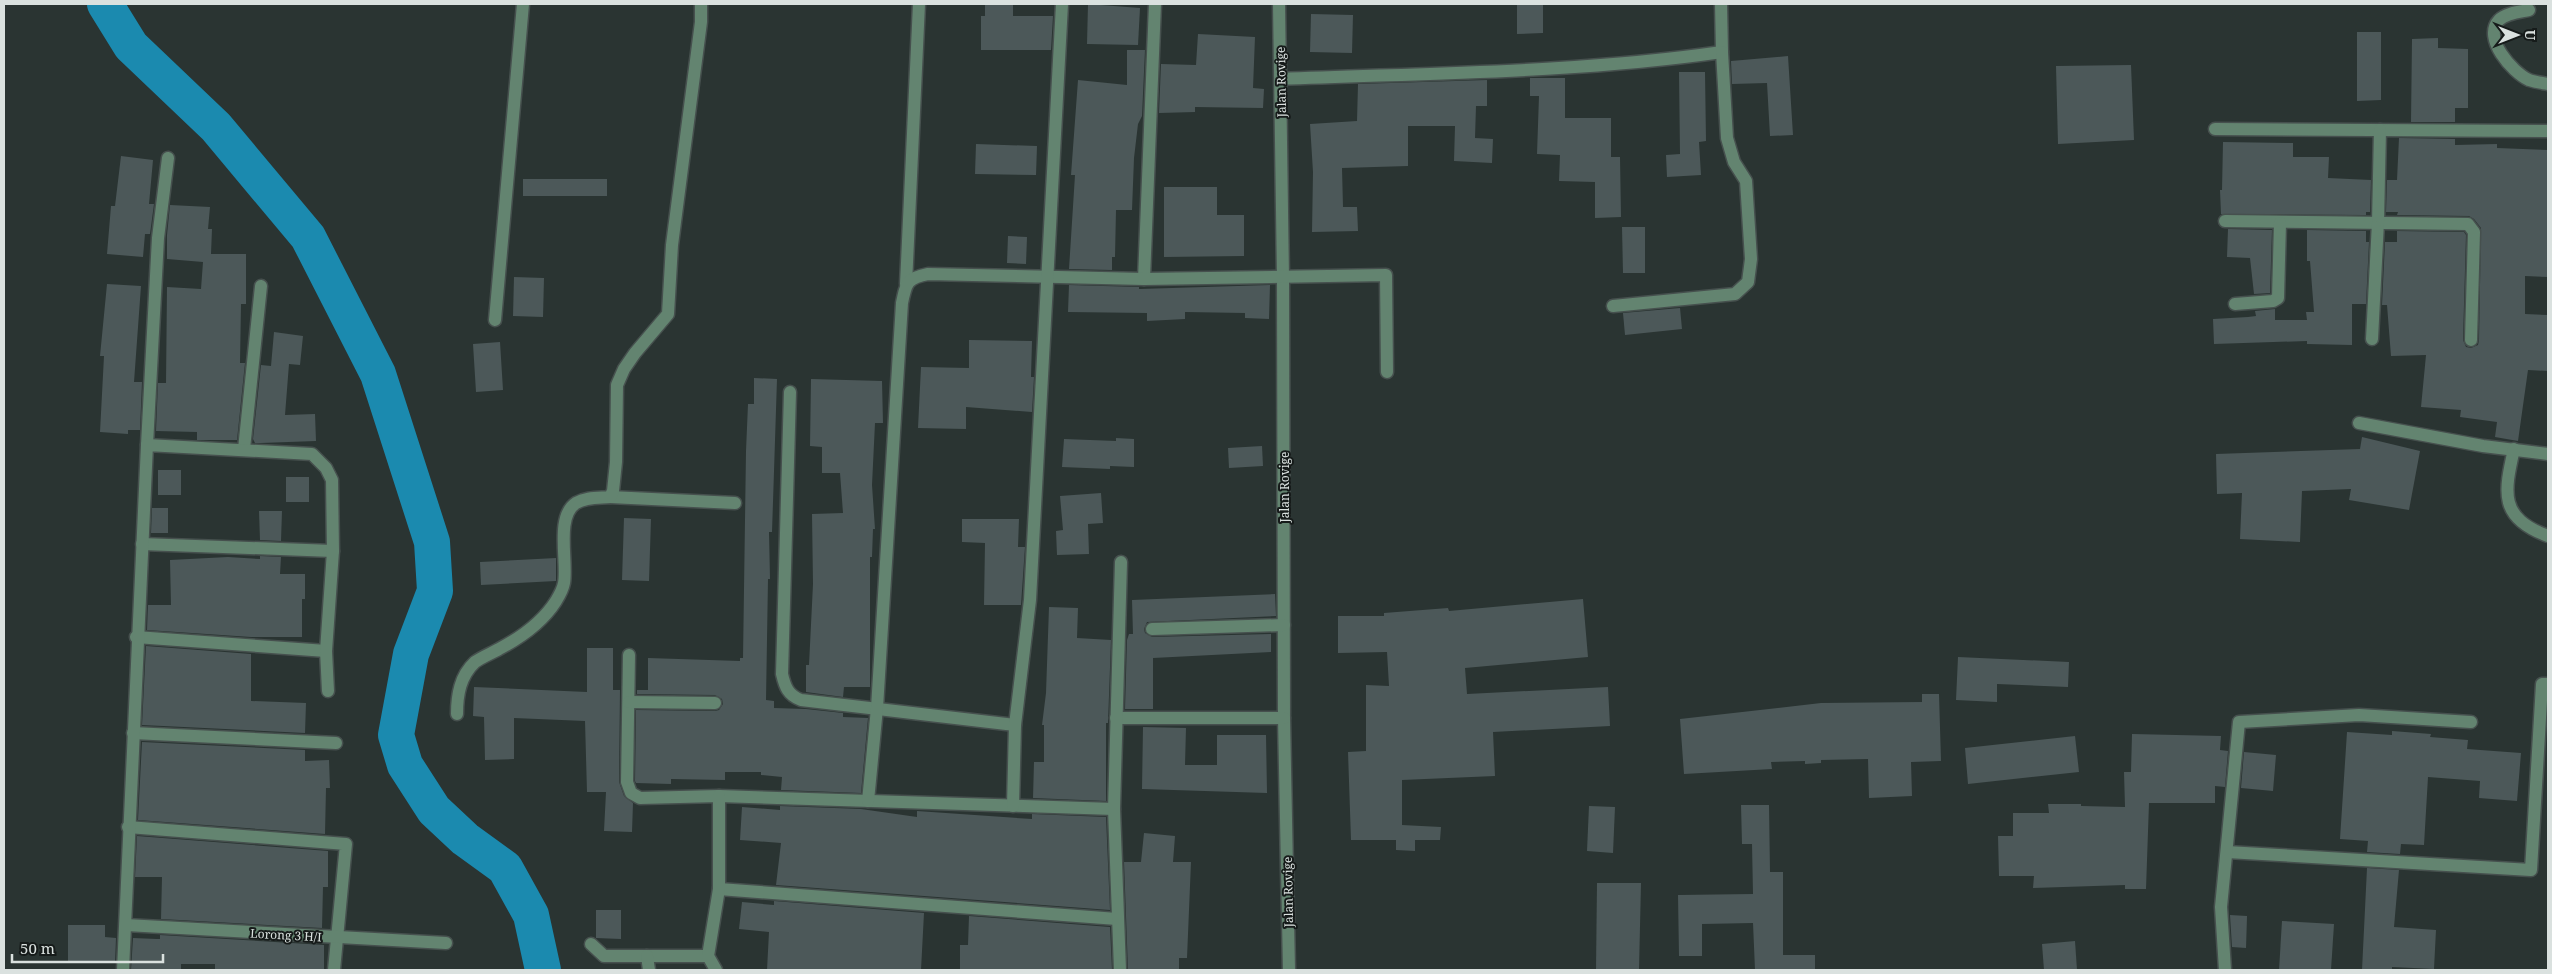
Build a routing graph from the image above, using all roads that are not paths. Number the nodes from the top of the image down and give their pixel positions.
1 (523, 4) edge
2 (701, 4) edge
3 (919, 4) edge
4 (1062, 4) edge
5 (1155, 4) edge
6 (1279, 4) edge
7 (1721, 4) edge
8 (2529, 10) dead end
9 (1722, 52) junction
10 (1281, 79) junction
11 (2548, 84) edge
12 (2215, 129) dead end
13 (2380, 130) junction
14 (2548, 131) edge
15 (168, 158) dead end
16 (2225, 221) dead end
17 (2378, 222) junction
18 (2280, 223) junction
19 (1048, 277) junction
20 (1284, 278) junction
21 (1144, 279) junction
22 (906, 284) junction
23 (262, 286) dead end
24 (2235, 304) dead end
25 (1613, 306) dead end
26 (495, 320) dead end
27 (2372, 339) dead end
28 (2471, 340) dead end
29 (1387, 372) dead end
30 (790, 392) dead end
31 (2359, 423) dead end
32 (147, 445) junction
33 (244, 449) junction
34 (2514, 449) junction
35 (2548, 454) edge
36 (610, 496) junction
37 (735, 503) dead end
38 (2548, 536) edge
39 (142, 544) junction
40 (333, 551) junction
41 (1121, 562) dead end
42 (1284, 624) junction
43 (1152, 629) dead end
44 (136, 637) junction
45 (326, 651) junction
46 (629, 655) dead end
47 (2548, 684) edge
48 (328, 690) dead end
49 (629, 702) junction
50 (715, 703) dead end
51 (876, 708) junction
52 (457, 714) dead end
53 (1116, 718) junction
54 (1284, 718) junction
55 (2471, 722) dead end
56 (1015, 725) junction
57 (133, 733) junction
58 (336, 743) dead end
59 (719, 796) junction
60 (868, 801) junction
61 (1013, 806) junction
62 (1114, 809) junction
63 (128, 827) junction
64 (2227, 852) junction
65 (719, 889) junction
66 (1118, 919) junction
67 (126, 925) junction
68 (336, 938) junction
69 (446, 943) dead end
70 (591, 944) dead end
71 (647, 956) junction
72 (708, 956) junction
73 (123, 970) edge
74 (334, 970) edge
75 (649, 970) edge
76 (716, 970) edge
77 (1120, 970) edge
78 (1289, 970) edge
79 (2225, 970) edge

1 - 26 street
2 - 36 street
3 - 22 street
4 - 19 street
5 - 21 street
6 - 10 street, Jalan Rovige
7 - 9 street
8 - 11 street
9 - 10 street
9 - 25 street
10 - 20 street, Jalan Rovige
12 - 13 street
13 - 14 street
13 - 17 street
15 - 32 street
16 - 18 street
17 - 18 street
17 - 27 street
17 - 28 street
18 - 24 street
19 - 21 street
19 - 22 street
19 - 56 street
20 - 21 street
20 - 29 street
20 - 42 street, Jalan Rovige
22 - 51 street
23 - 33 street
30 - 51 street
31 - 34 street
32 - 33 street
32 - 39 street
33 - 40 street
34 - 35 street
34 - 38 street
36 - 37 street
36 - 52 street
39 - 40 street
39 - 44 street
40 - 45 street
41 - 53 street
42 - 43 street
42 - 54 street, Jalan Rovige
44 - 45 street
44 - 57 street
45 - 48 street
46 - 49 street
47 - 64 street
49 - 50 street
49 - 59 street
51 - 56 street
51 - 60 street
53 - 54 street
53 - 62 street
54 - 78 street, Jalan Rovige
55 - 64 street
56 - 61 street
57 - 58 street
57 - 63 street
59 - 60 street
59 - 65 street
60 - 61 street
61 - 62 street
62 - 66 street
63 - 67 street
63 - 68 street
64 - 79 street
65 - 66 street
65 - 72 street
66 - 77 street
67 - 68 street, Lorong 3 H/I
67 - 73 street
68 - 69 street, Lorong 3 H/I
68 - 74 street
70 - 71 street
71 - 72 street
71 - 75 street
72 - 76 street

